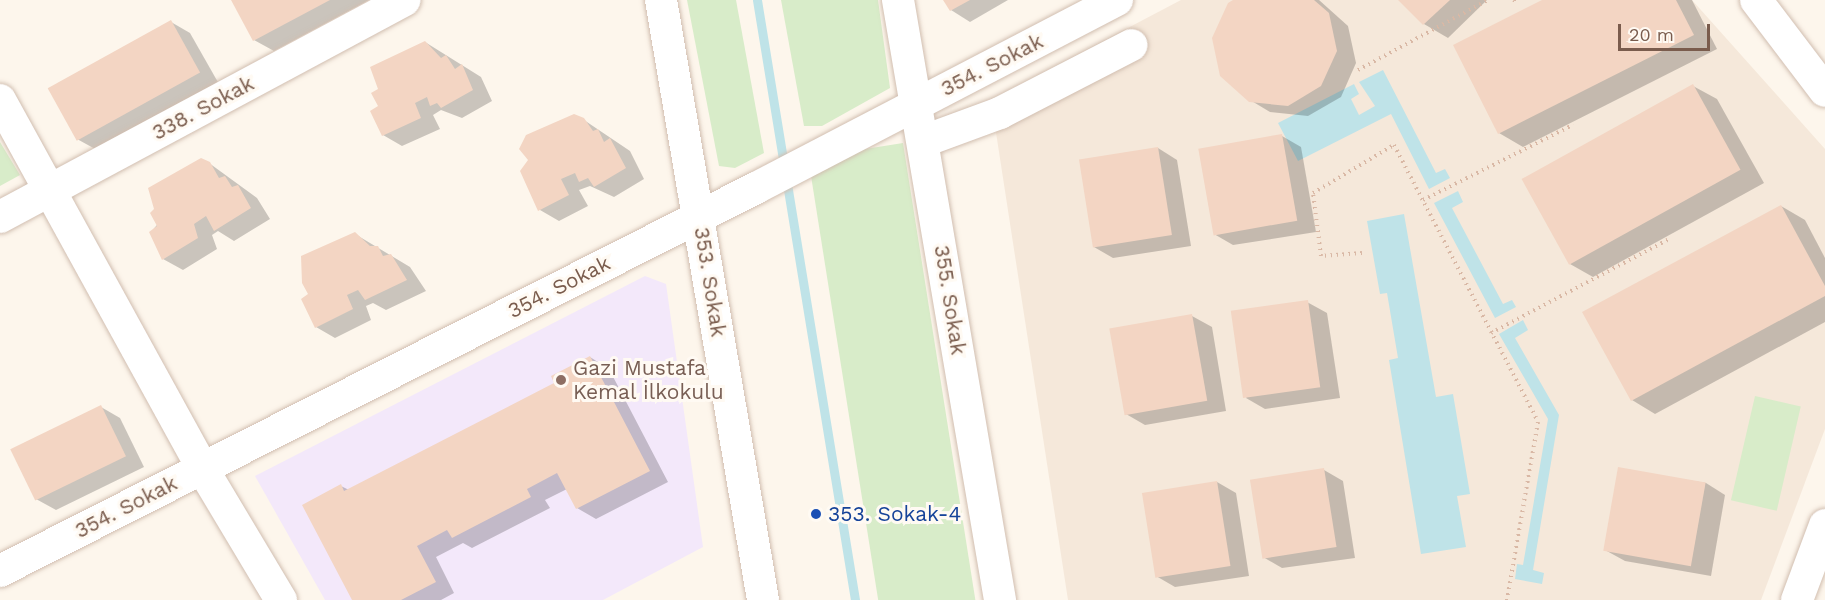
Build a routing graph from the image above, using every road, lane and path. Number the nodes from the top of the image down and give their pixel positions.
1 (405, 0) edge
2 (661, 0) edge
3 (898, 0) edge
4 (1117, 0) edge
5 (1488, 0) edge
6 (1756, 0) edge
7 (1132, 45) dead end
8 (1358, 70) dead end
9 (1825, 92) edge
10 (0, 100) edge
11 (918, 104) junction
12 (1573, 125) dead end
13 (924, 141) junction
14 (51, 190) junction
15 (1423, 200) junction
16 (699, 216) junction
17 (0, 217) edge
18 (1670, 239) dead end
19 (1362, 253) dead end
20 (1491, 333) junction
21 (202, 468) junction
22 (1825, 525) edge
23 (0, 571) edge
24 (281, 600) edge
25 (763, 600) edge
26 (1000, 600) edge
27 (1508, 600) edge
28 (1797, 600) edge

1 - 14 street, 338. Sokak
2 - 16 street, 353. Sokak
3 - 11 street, 355. Sokak
4 - 11 street, 354. Sokak
5 - 8 path
6 - 9 street
7 - 13 street
10 - 14 street
11 - 13 street, 355. Sokak
11 - 16 street, 354. Sokak
12 - 15 path
13 - 26 street, 355. Sokak
14 - 17 street, 338. Sokak
14 - 21 street
15 - 19 path
15 - 20 path
16 - 21 street, 354. Sokak
16 - 25 street, 353. Sokak
18 - 20 path
20 - 27 path
21 - 23 street, 354. Sokak
21 - 24 street
22 - 28 street

